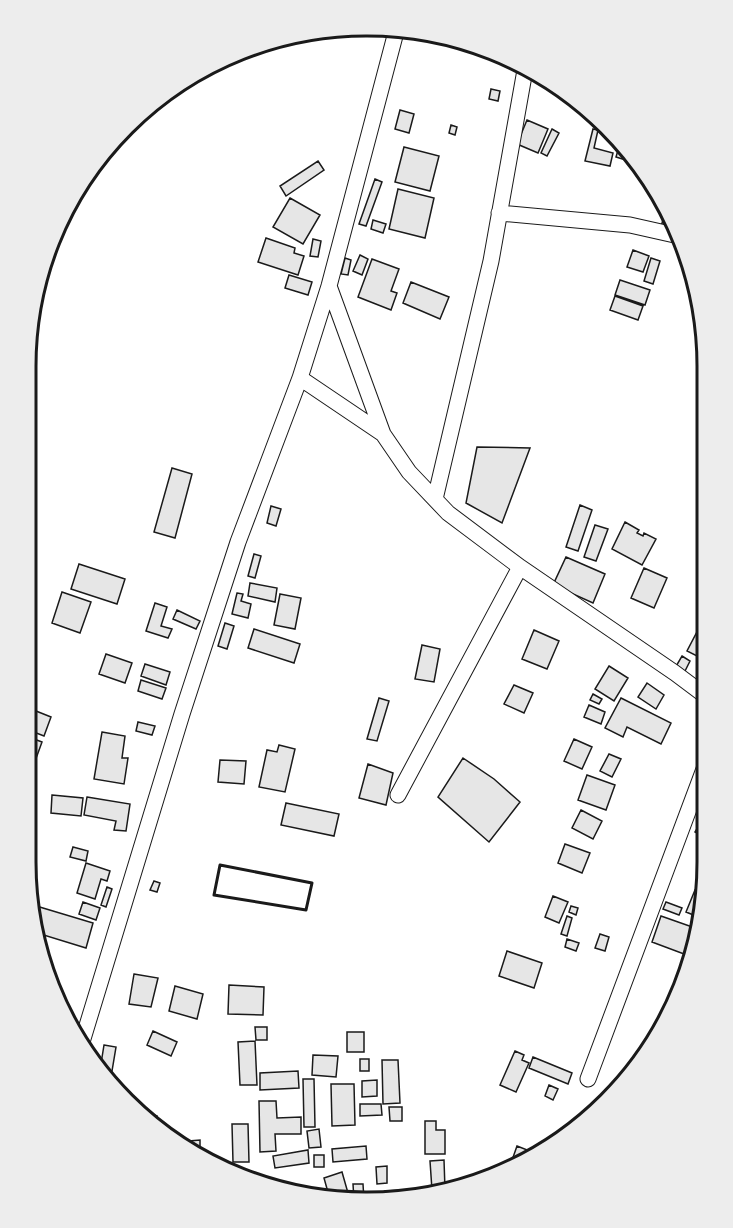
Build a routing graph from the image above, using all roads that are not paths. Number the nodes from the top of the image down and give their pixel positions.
1 (395, 38) edge
2 (524, 76) edge
3 (499, 213) junction
4 (669, 234) edge
5 (329, 286) junction
6 (300, 378) junction
7 (383, 434) junction
8 (435, 499) junction
9 (520, 567) junction
10 (697, 690) edge
11 (697, 788) edge
12 (398, 795) dead end
13 (83, 1032) edge
14 (588, 1079) dead end

1 - 5 street
2 - 3 street
3 - 4 street
3 - 8 street
5 - 6 street
5 - 7 street
6 - 7 street
6 - 13 street
7 - 8 street
8 - 9 street
9 - 10 street
9 - 12 street
11 - 14 street

